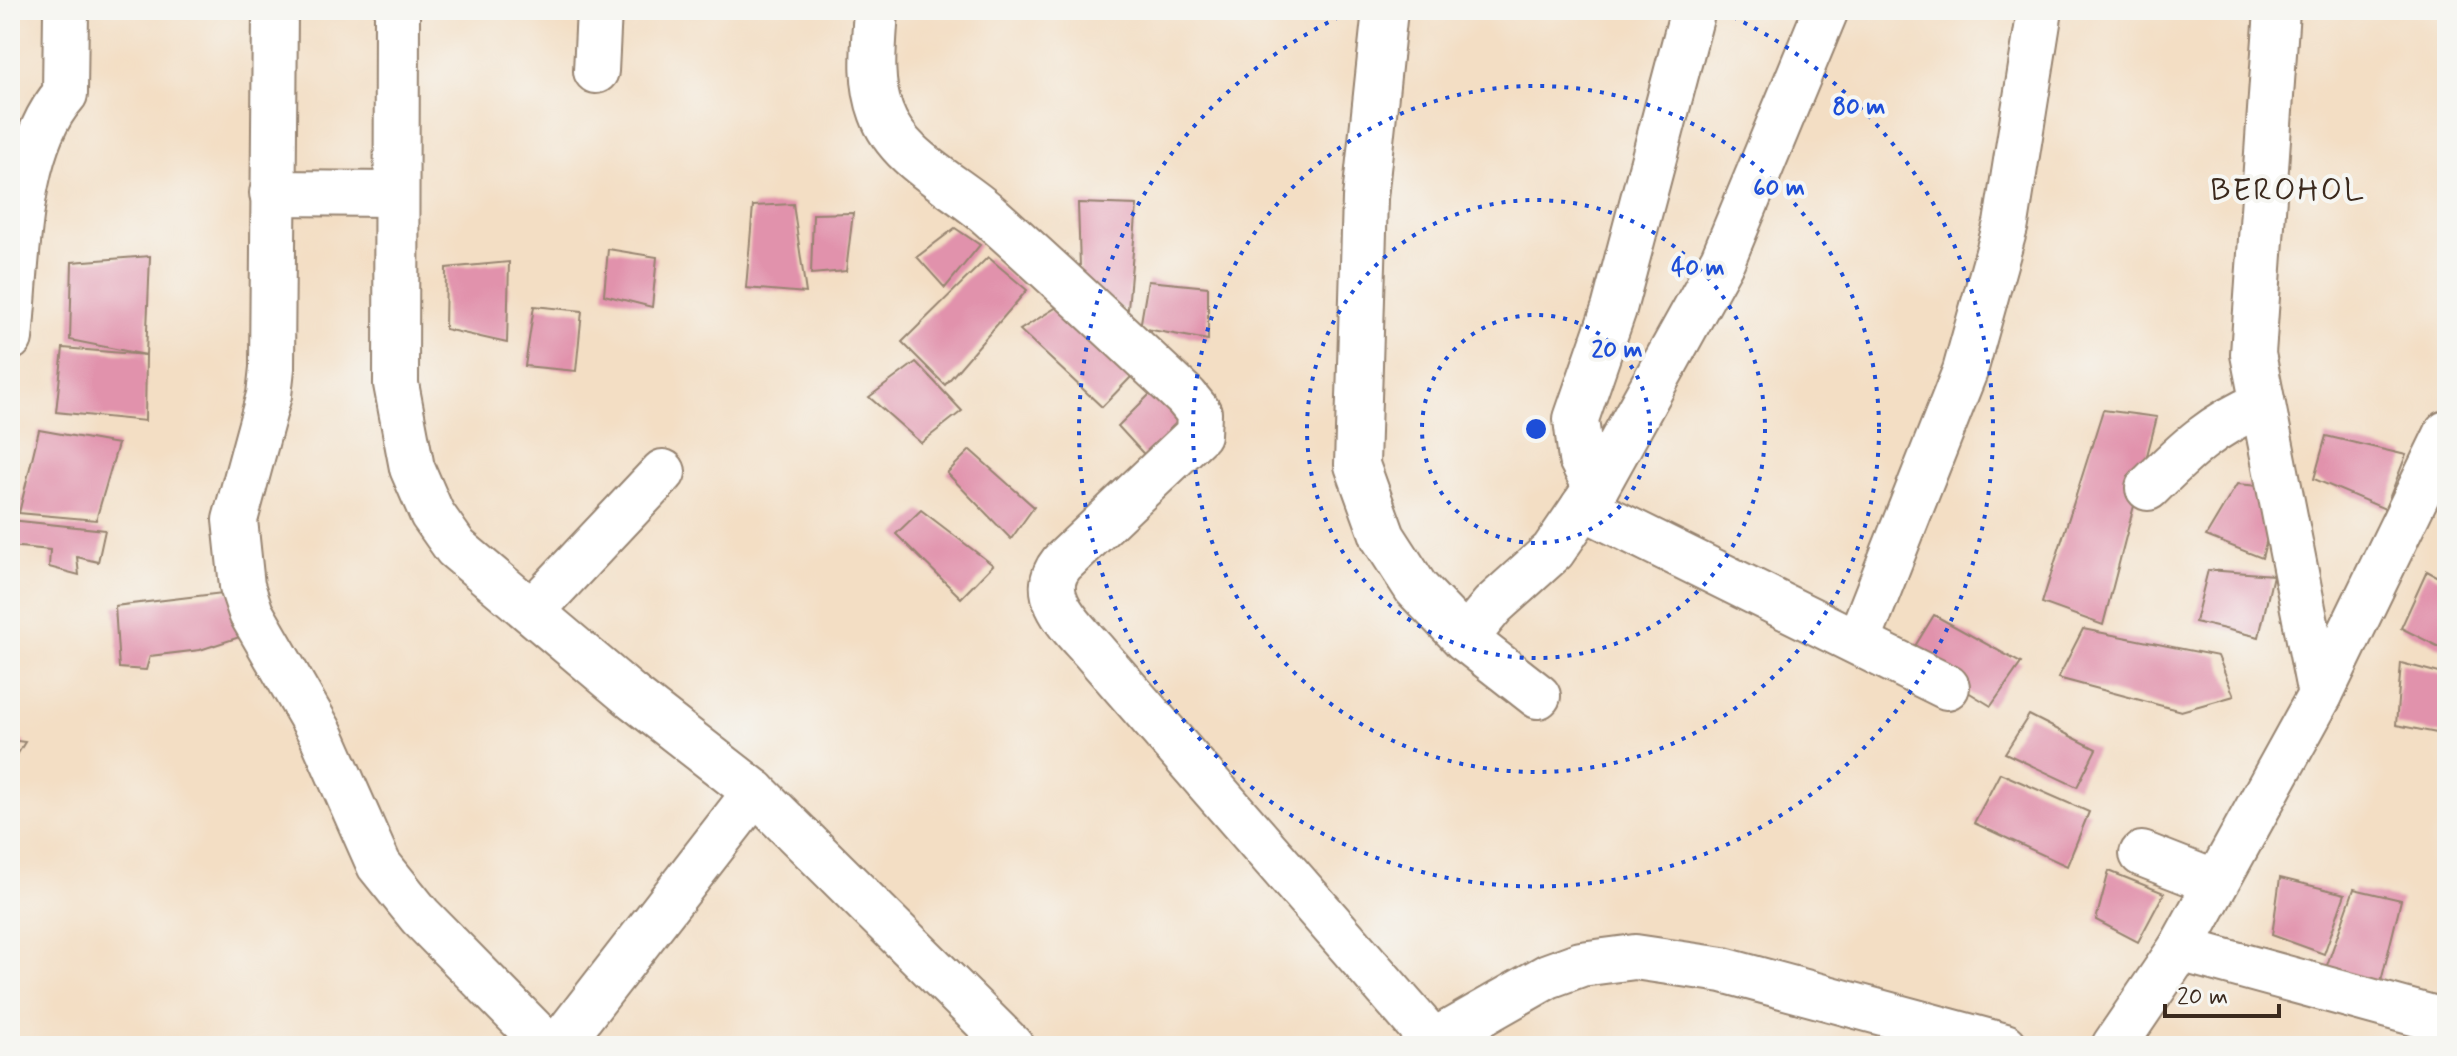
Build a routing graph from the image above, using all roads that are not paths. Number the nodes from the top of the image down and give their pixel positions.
1 (66, 10) edge
2 (275, 10) edge
3 (397, 10) edge
4 (599, 10) edge
5 (876, 10) edge
6 (1385, 10) edge
7 (1693, 10) edge
8 (1826, 10) edge
9 (2040, 10) edge
10 (2277, 10) edge
11 (596, 71) dead end
12 (272, 193) junction
13 (394, 194) junction
14 (10, 338) edge
15 (2262, 404) junction
16 (2447, 433) edge
17 (663, 472) dead end
18 (2148, 488) dead end
19 (1590, 497) junction
20 (532, 611) junction
21 (1465, 639) junction
22 (1858, 642) junction
23 (1947, 687) dead end
24 (2320, 695) junction
25 (1538, 696) dead end
26 (755, 792) junction
27 (2142, 854) dead end
28 (2216, 883) junction
29 (2180, 949) junction
30 (2447, 1022) edge
31 (1429, 1044) edge
32 (548, 1046) edge
33 (558, 1046) edge
34 (1011, 1046) edge
35 (2005, 1046) edge
36 (2114, 1046) edge

1 - 14 street
2 - 12 street
3 - 13 street
4 - 11 street
5 - 31 street
6 - 21 street
7 - 19 street
8 - 19 street
9 - 22 street
10 - 15 street
12 - 13 street
12 - 32 street
13 - 20 street
15 - 18 street
15 - 24 street
16 - 24 street
17 - 20 street
19 - 21 street
19 - 22 street
20 - 26 street
21 - 25 street
22 - 23 street
24 - 28 street
26 - 33 street
26 - 34 street
27 - 28 street
28 - 29 street
29 - 30 street
29 - 36 street
31 - 35 street

